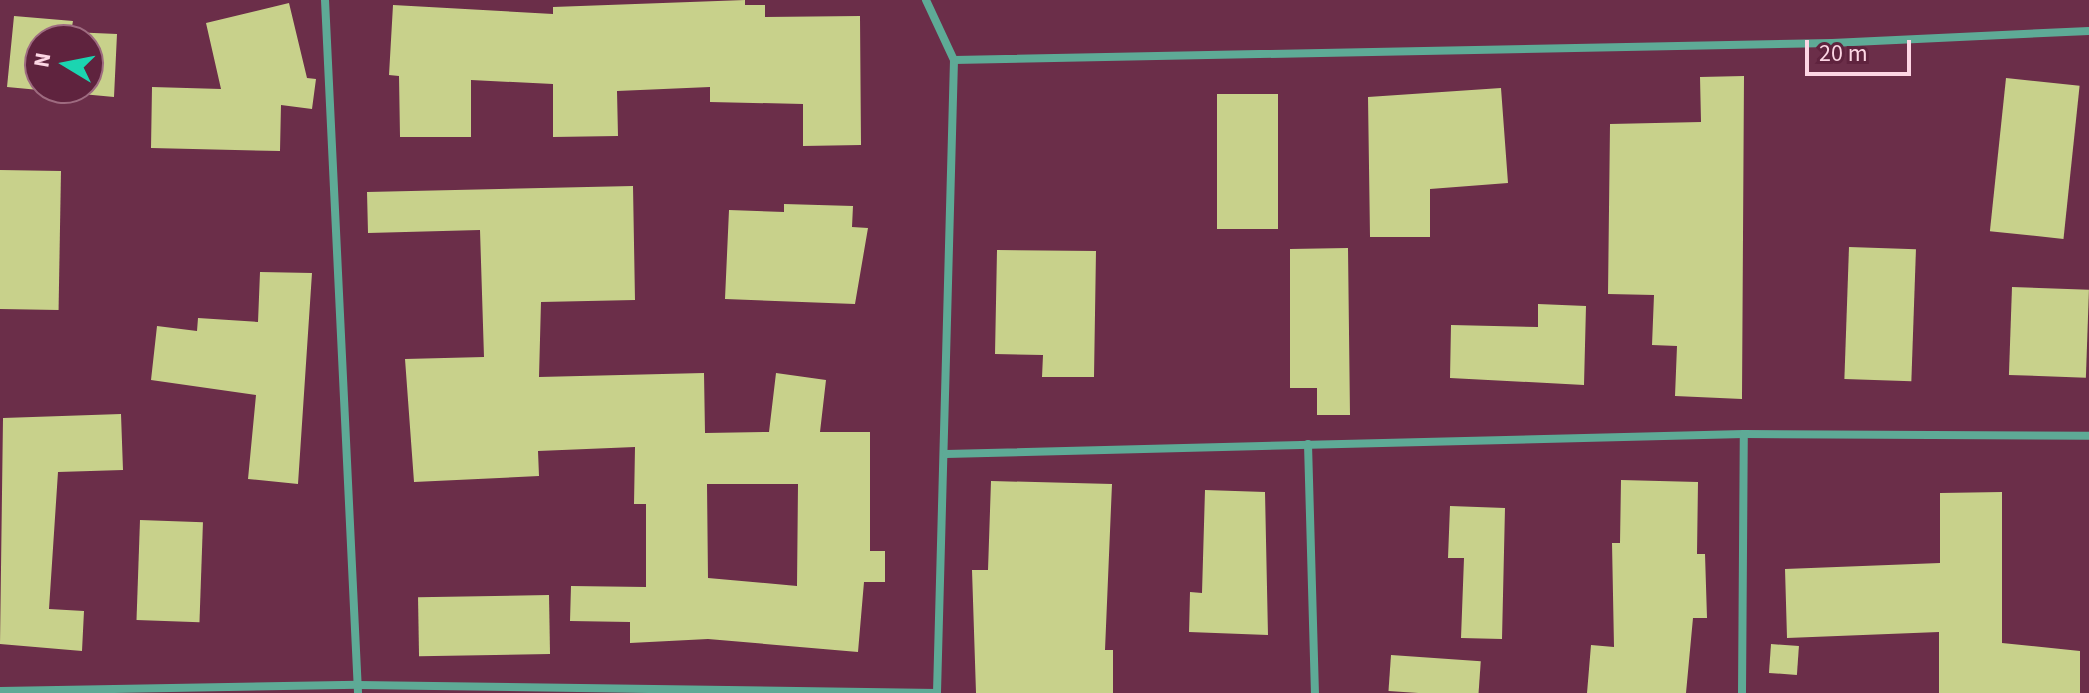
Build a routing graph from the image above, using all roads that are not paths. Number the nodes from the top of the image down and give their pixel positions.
1 (325, 0) edge
2 (926, 0) edge
3 (2089, 31) edge
4 (954, 60) junction
5 (1744, 434) junction
6 (2089, 436) edge
7 (1308, 444) junction
8 (946, 454) junction
9 (358, 689) edge
10 (0, 691) edge
11 (937, 693) edge
12 (1315, 693) edge
13 (1742, 693) edge

1 - 9 street
2 - 4 street
3 - 4 street
4 - 8 street
5 - 6 street
5 - 7 street
5 - 13 street
7 - 8 street
7 - 12 street
8 - 11 street
9 - 10 street
9 - 11 street

